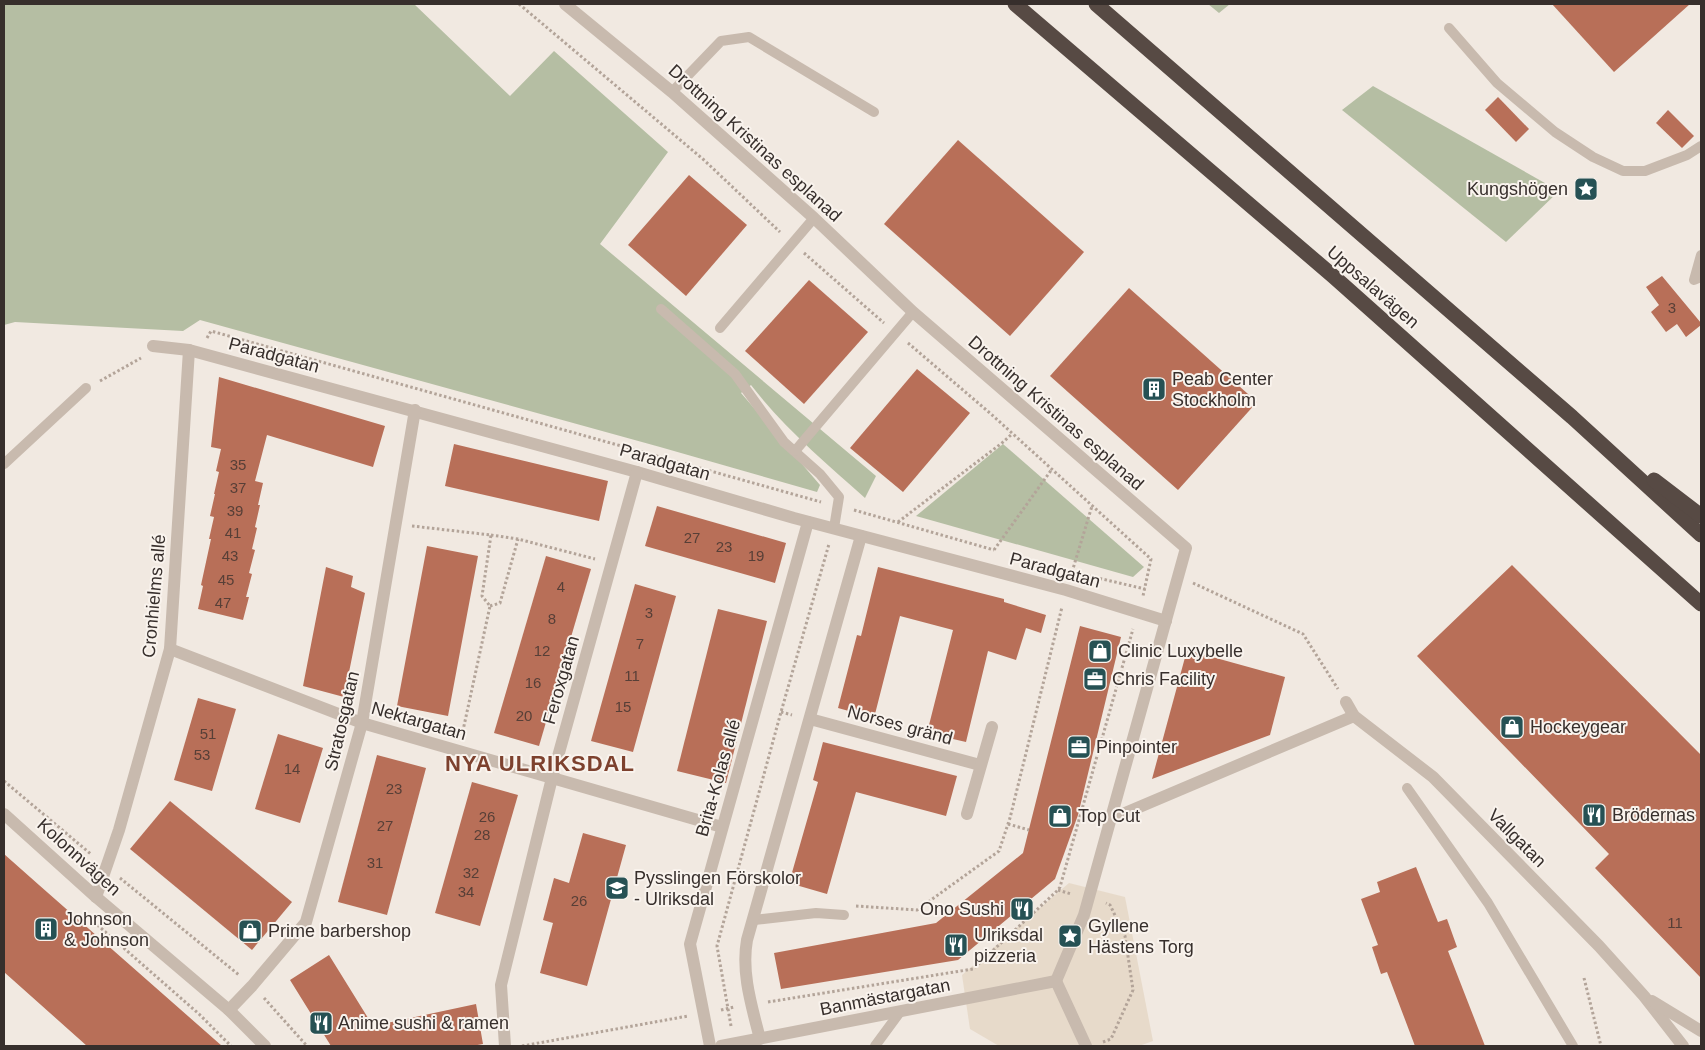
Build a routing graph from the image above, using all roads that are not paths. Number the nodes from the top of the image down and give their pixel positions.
1 (565, 4) edge
2 (1015, 4) edge
3 (1096, 4) edge
4 (1449, 28) dead end
5 (672, 92) junction
6 (874, 112) dead end
7 (1701, 146) edge
8 (814, 218) junction
9 (1701, 255) edge
10 (1701, 277) edge
11 (662, 309) dead end
12 (913, 312) junction
13 (720, 328) dead end
14 (158, 346) road end
15 (189, 350) junction
16 (86, 388) road end
17 (415, 410) junction
18 (1572, 417) junction
19 (795, 451) junction
20 (4, 464) edge
21 (638, 472) junction
22 (1701, 516) edge
23 (808, 522) junction
24 (834, 528) junction
25 (1701, 535) edge
26 (861, 536) junction
27 (1701, 604) edge
28 (1166, 620) junction
29 (170, 649) junction
30 (1346, 702) road end
31 (1354, 716) junction
32 (810, 719) junction
33 (362, 723) junction
34 (992, 727) dead end
35 (980, 766) junction
36 (552, 778) junction
37 (1407, 788) dead end
38 (4, 814) edge
39 (967, 814) dead end
40 (1111, 819) junction
41 (722, 827) junction
42 (96, 896) junction
43 (844, 915) dead end
44 (754, 920) junction
45 (1056, 981) junction
46 (1644, 996) junction
47 (229, 1010) junction
48 (900, 1012) junction
49 (1701, 1031) edge
50 (762, 1043) edge
51 (265, 1046) edge
52 (505, 1046) edge
53 (710, 1046) edge
54 (721, 1046) edge
55 (875, 1046) edge
56 (1086, 1046) edge
57 (1573, 1046) edge
58 (1683, 1046) edge

1 - 5 street, Drottning Kristinas esplanad
2 - 27 highway, Uppsalavägen
3 - 18 highway, Uppsalavägen
4 - 7 lane
5 - 6 lane
5 - 8 street, Drottning Kristinas esplanad
8 - 12 street, Drottning Kristinas esplanad
8 - 13 lane
9 - 10 lane
11 - 19 lane
12 - 19 lane
12 - 28 street, Drottning Kristinas esplanad
14 - 15 street, Paradgatan
15 - 17 street, Paradgatan
15 - 29 street, Cronhielms allé
16 - 20 lane
17 - 21 street, Paradgatan
17 - 33 street, Stratosgatan
18 - 22 highway
18 - 25 highway, Uppsalavägen
19 - 24 lane
21 - 23 street, Paradgatan
21 - 36 street, Feroxgatan
23 - 24 street, Paradgatan
23 - 41 street, Brita-Kolas allé
24 - 26 street, Paradgatan
26 - 28 street, Paradgatan
26 - 32 street
28 - 40 street, Drottning Kristinas esplanad
29 - 33 street, Nektargatan
29 - 42 street, Cronhielms allé
30 - 31 street, Vallgatan
31 - 40 street
31 - 46 street, Vallgatan
32 - 35 street, Norses gränd
32 - 44 street
33 - 36 street, Nektargatan
33 - 47 street, Stratosgatan
34 - 35 street
35 - 39 street
36 - 41 street, Nektargatan
36 - 52 street, Feroxgatan
37 - 57 lane
38 - 42 street, Kolonnvägen
40 - 45 street, Drottning Kristinas esplanad
41 - 53 street, Brita-Kolas allé
42 - 47 street, Kolonnvägen
43 - 44 lane
44 - 50 street
45 - 48 street, Banmästargatan
45 - 56 street
46 - 49 street, Vallgatan
46 - 58 street, Vallgatan
47 - 51 street, Kolonnvägen
48 - 50 street, Banmästargatan
48 - 55 lane
50 - 54 street, Banmästargatan

